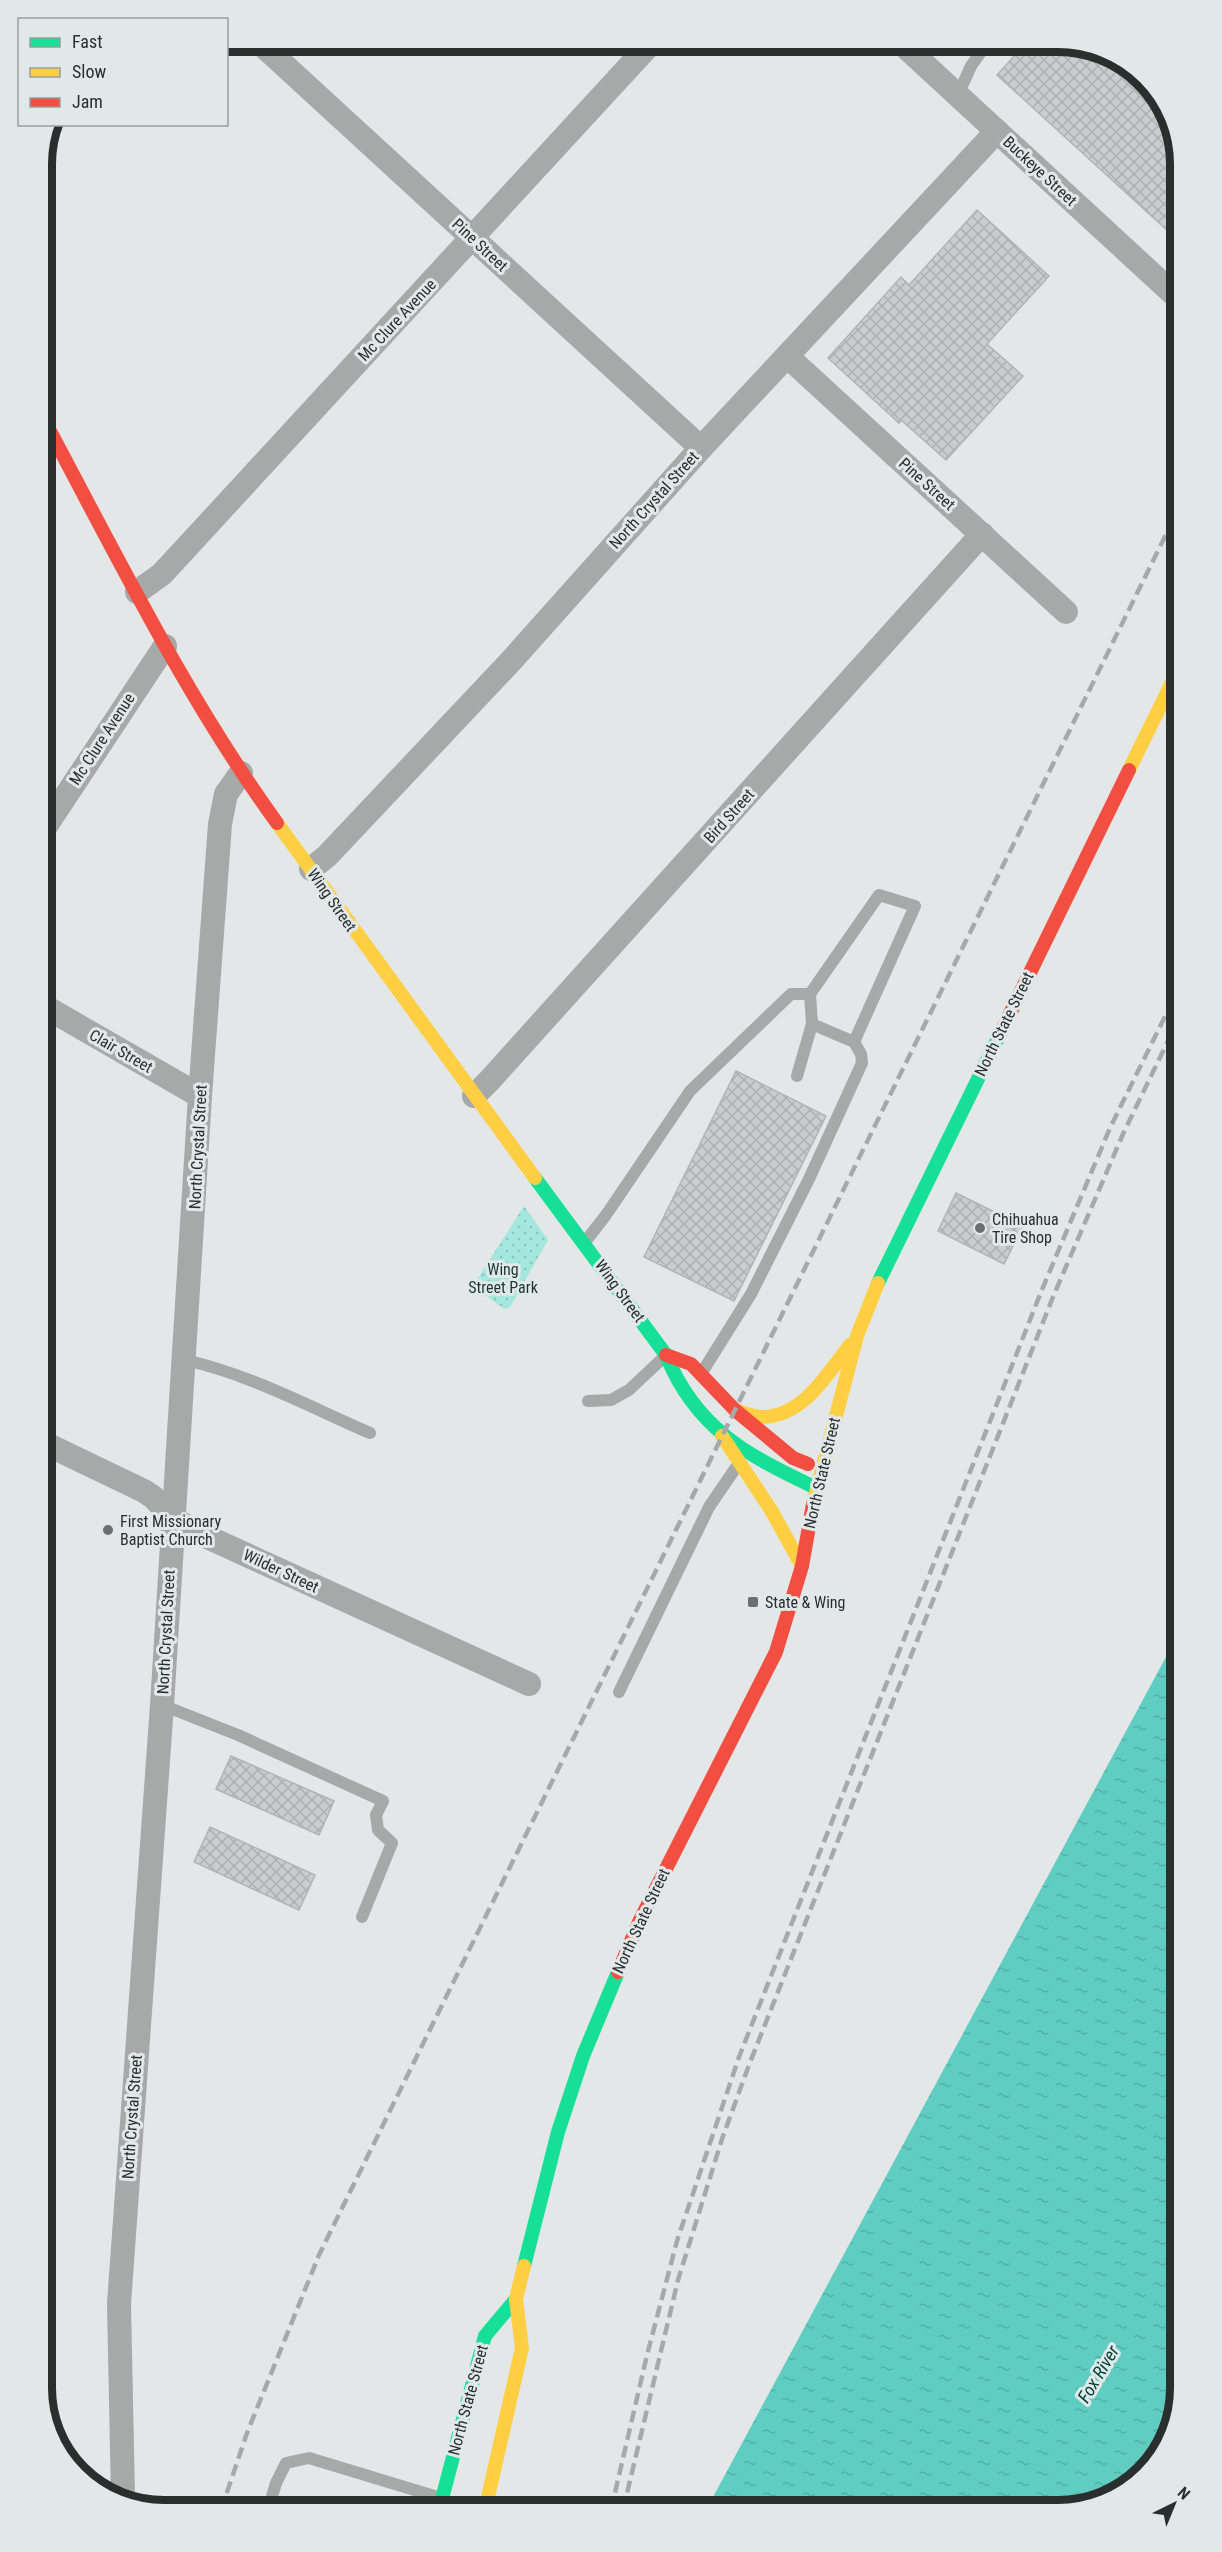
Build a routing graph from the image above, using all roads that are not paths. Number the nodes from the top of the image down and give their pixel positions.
1 (270, 52) edge
2 (642, 53) edge
3 (912, 53) edge
4 (980, 53) edge
5 (958, 95) junction
6 (997, 131) junction
7 (472, 238) junction
8 (1170, 290) edge
9 (788, 357) junction
10 (53, 436) edge
11 (701, 448) junction
12 (982, 534) junction
13 (137, 592) junction
14 (1066, 612) dead end
15 (165, 646) junction
16 (1170, 686) edge
17 (241, 773) junction
18 (53, 812) edge
19 (311, 868) junction
20 (810, 994) junction
21 (53, 1011) edge
22 (812, 1024) junction
23 (854, 1042) junction
24 (797, 1076) dead end
25 (200, 1096) junction
26 (474, 1096) junction
27 (584, 1243) junction
28 (857, 1336) junction
29 (666, 1355) junction
30 (184, 1360) junction
31 (701, 1375) junction
32 (588, 1401) dead end
33 (735, 1410) junction
34 (370, 1433) dead end
35 (722, 1436) junction
36 (52, 1447) edge
37 (739, 1462) junction
38 (821, 1470) junction
39 (816, 1488) junction
40 (173, 1518) junction
41 (802, 1566) junction
42 (529, 1684) dead end
43 (619, 1692) dead end
44 (162, 1705) junction
45 (362, 1917) dead end
46 (516, 2299) junction
47 (123, 2492) edge
48 (271, 2499) edge
49 (428, 2499) edge
50 (442, 2499) edge
51 (486, 2499) edge

1 - 7 street, Pine Street
2 - 7 street, Mc Clure Avenue
3 - 5 street, Buckeye Street
4 - 5 lane
5 - 6 street, Buckeye Street
6 - 8 street, Buckeye Street
6 - 9 street, North Crystal Street
7 - 11 street, Pine Street
7 - 13 street, Mc Clure Avenue
9 - 11 street, North Crystal Street
9 - 12 street, Pine Street
10 - 13 main road, Wing Street
11 - 19 street, North Crystal Street
12 - 14 street, Pine Street
12 - 26 street, Bird Street
13 - 15 main road, Wing Street
15 - 17 main road, Wing Street
15 - 18 street, Mc Clure Avenue
16 - 28 main road, North State Street
17 - 19 main road, Wing Street
17 - 25 street, North Crystal Street
19 - 26 main road, Wing Street
20 - 22 lane
20 - 23 lane
20 - 27 lane
21 - 25 street, Clair Street
22 - 23 lane
22 - 24 lane
23 - 31 lane
25 - 30 street, North Crystal Street
26 - 27 main road, Wing Street
27 - 29 main road, Wing Street
28 - 33 main road
28 - 38 main road, North State Street
29 - 31 main road
29 - 32 lane
29 - 35 main road, Wing Street
30 - 34 lane
30 - 40 street, North Crystal Street
31 - 33 main road
33 - 38 main road
35 - 37 main road
35 - 39 main road, Wing Street
36 - 40 street, Wilder Street
37 - 41 main road
37 - 43 lane
38 - 39 main road, North State Street
39 - 41 main road, North State Street
40 - 42 street, Wilder Street
40 - 44 street, North Crystal Street
41 - 46 main road, North State Street
44 - 45 lane
44 - 47 street, North Crystal Street
46 - 50 main road, North State Street
46 - 51 main road, North State Street
48 - 49 lane

